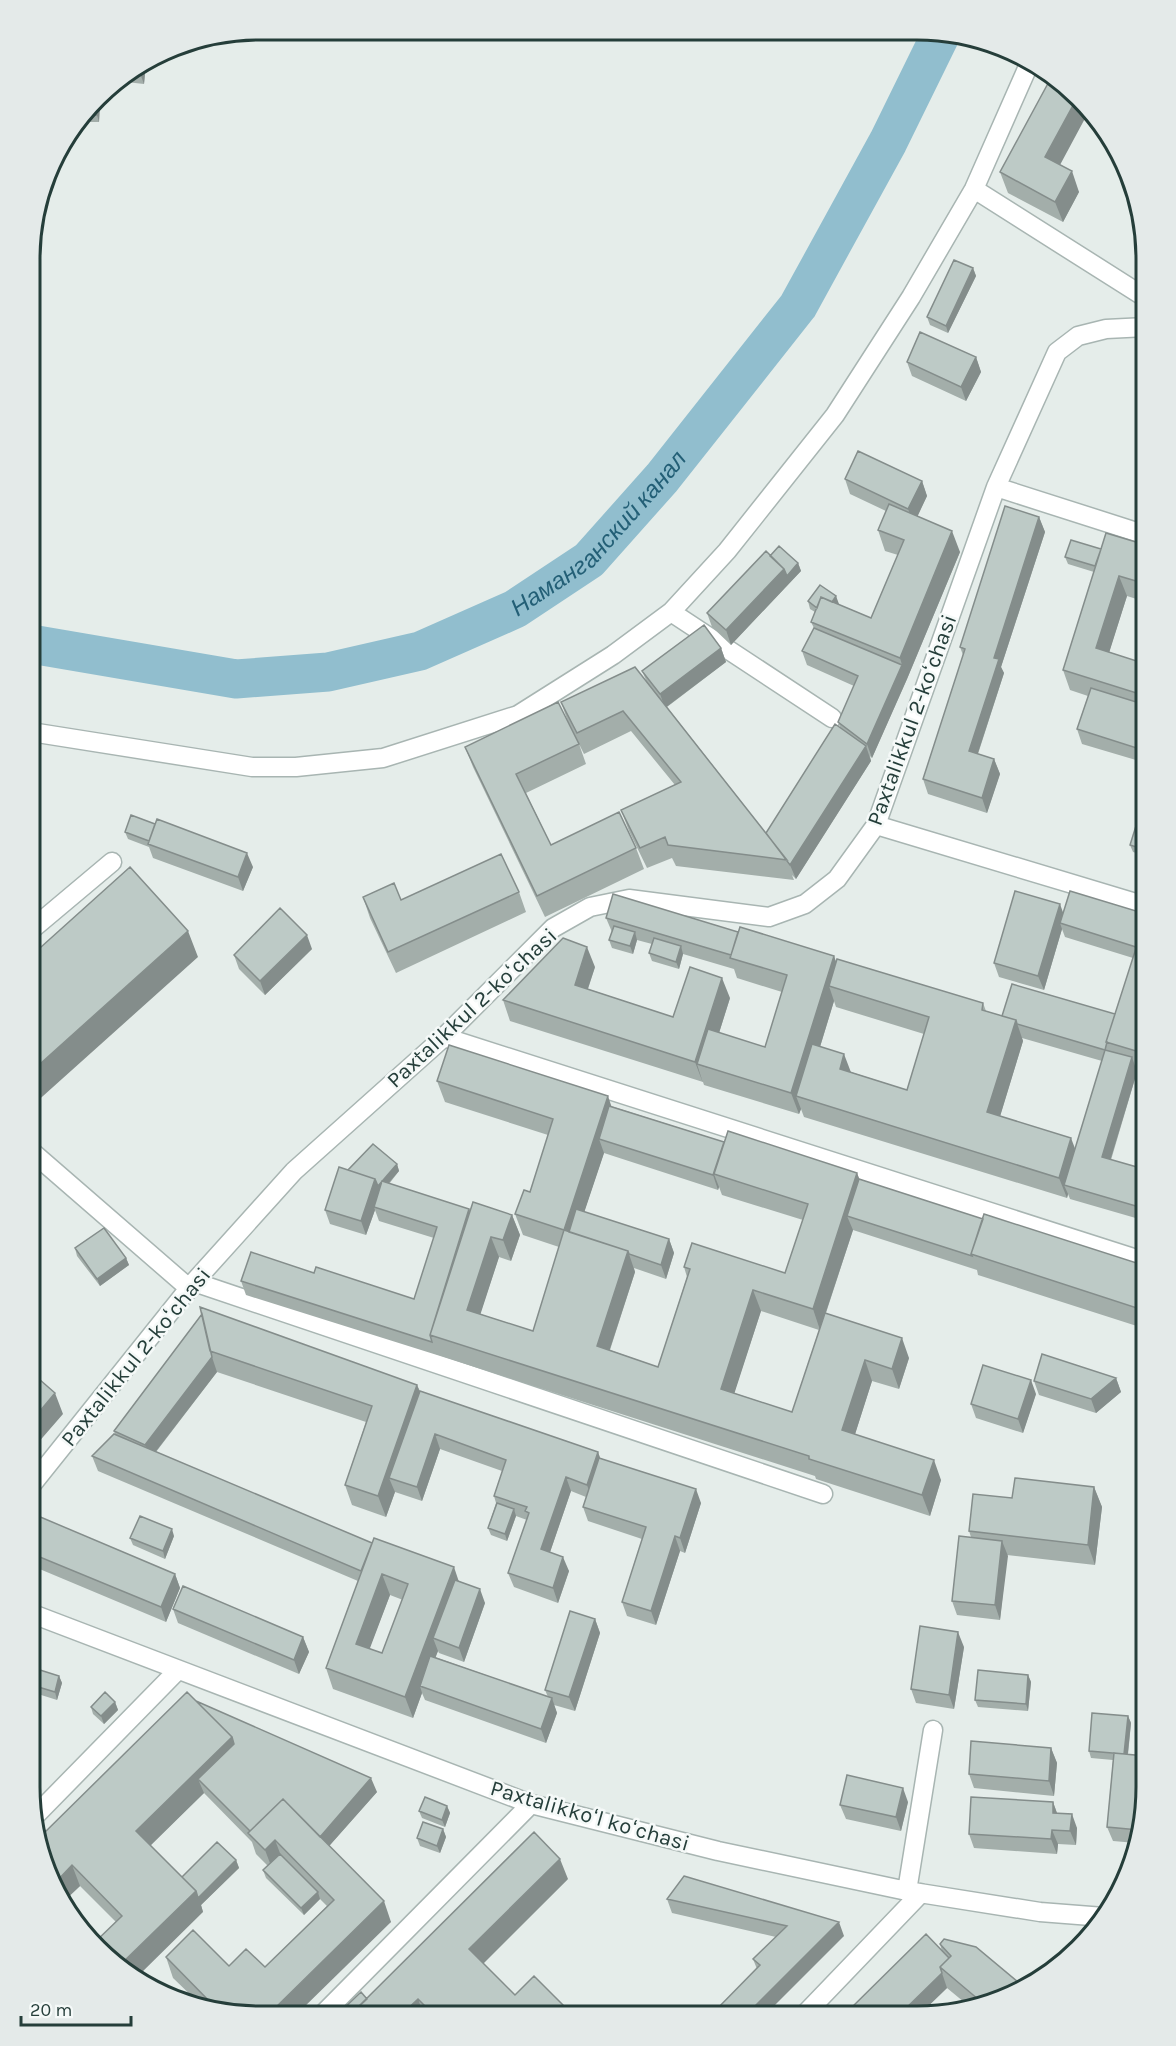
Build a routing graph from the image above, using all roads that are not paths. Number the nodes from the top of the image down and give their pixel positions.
1 (1026, 70) edge
2 (974, 189) junction
3 (1136, 292) edge
4 (1136, 328) edge
5 (996, 487) junction
6 (1136, 532) edge
7 (671, 612) junction
8 (832, 718) dead end
9 (40, 733) edge
10 (876, 825) junction
11 (112, 862) dead end
12 (1136, 903) edge
13 (40, 922) edge
14 (444, 1038) junction
15 (40, 1159) edge
16 (1136, 1259) edge
17 (192, 1286) junction
18 (40, 1474) edge
19 (822, 1494) dead end
20 (40, 1617) edge
21 (178, 1670) junction
22 (933, 1730) dead end
23 (531, 1804) junction
24 (42, 1809) edge
25 (914, 1892) junction
26 (1093, 1916) edge
27 (331, 2006) edge
28 (812, 2006) edge

1 - 2 street
2 - 3 street
2 - 7 street
4 - 5 street, Paxtalikkul 2-koʻchasi
5 - 6 street
5 - 10 street, Paxtalikkul 2-koʻchasi
7 - 8 street
7 - 9 street
10 - 12 street
10 - 14 street, Paxtalikkul 2-koʻchasi
11 - 13 street
14 - 16 street
14 - 17 street, Paxtalikkul 2-koʻchasi
15 - 17 street
17 - 18 street, Paxtalikkul 2-koʻchasi
17 - 19 street
20 - 21 street, Paxtalikkoʻl koʻchasi
21 - 23 street, Paxtalikkoʻl koʻchasi
21 - 24 street
22 - 25 street
23 - 25 street, Paxtalikkoʻl koʻchasi
23 - 27 street
25 - 26 street, Paxtalikkoʻl koʻchasi
25 - 28 street

